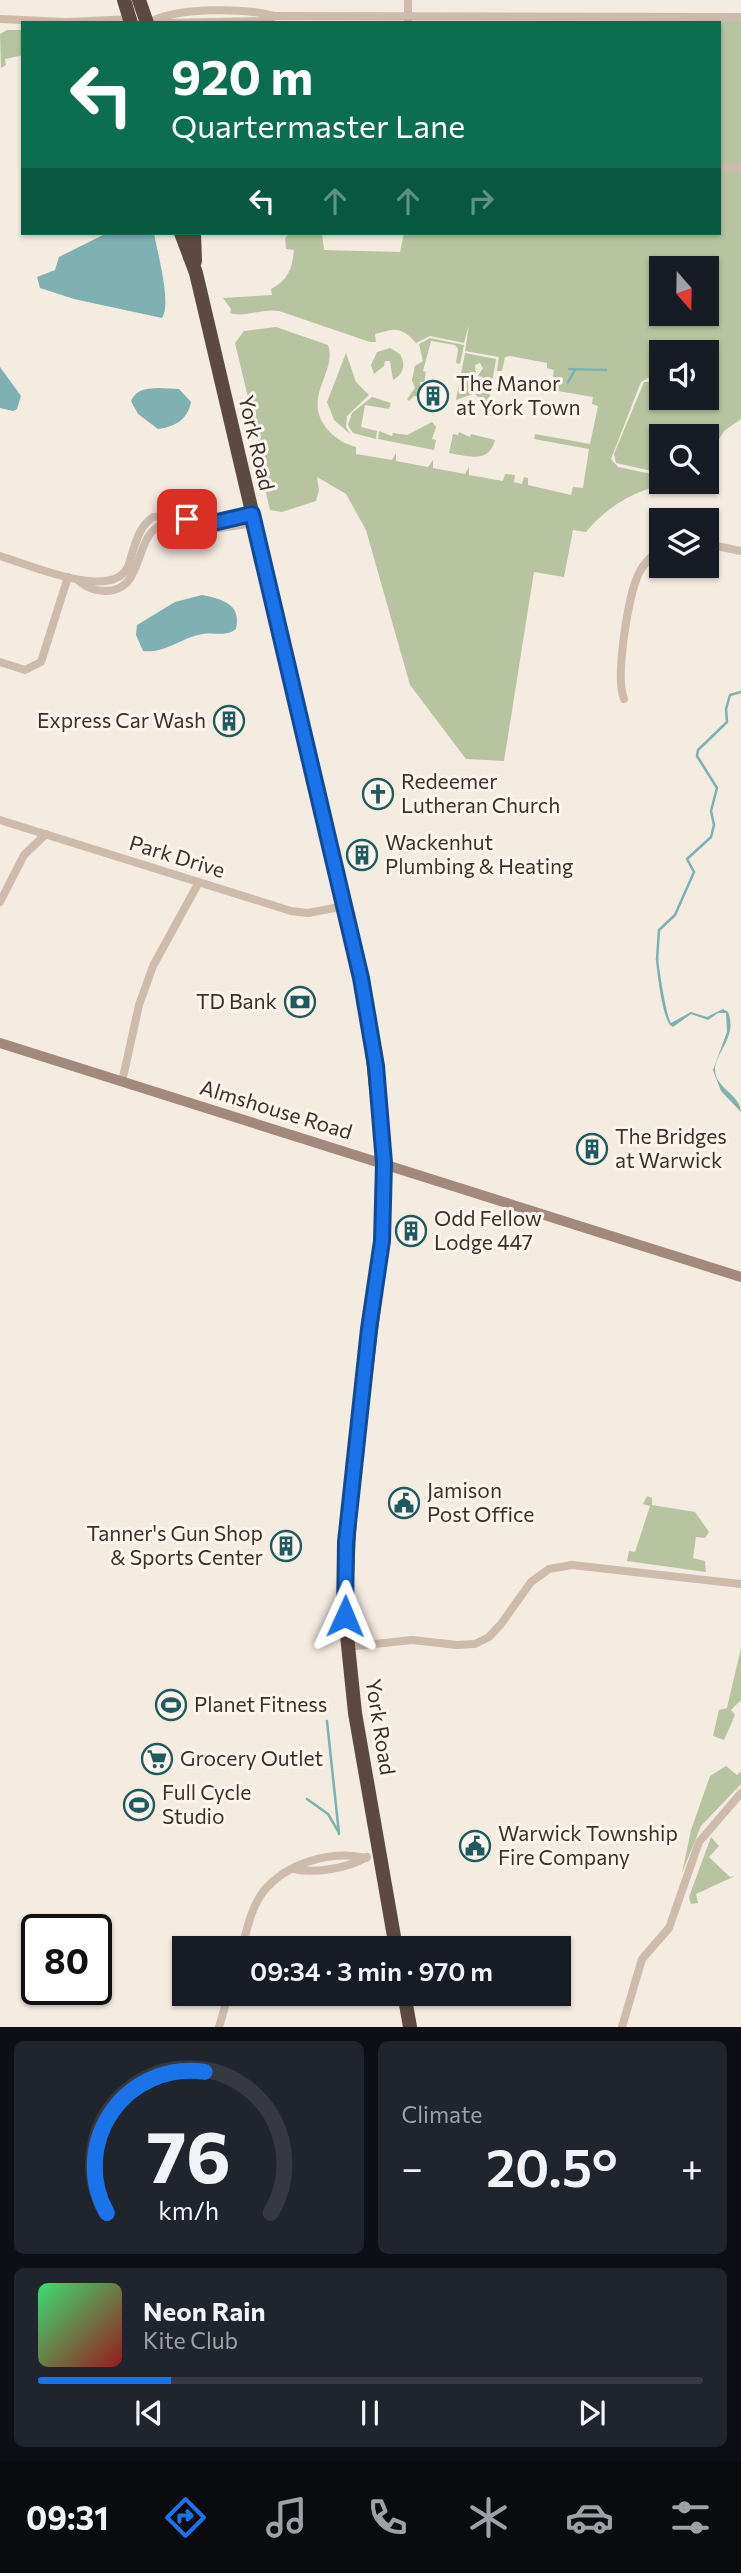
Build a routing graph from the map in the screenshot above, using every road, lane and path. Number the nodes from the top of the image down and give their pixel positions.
1 (124, 0) edge
2 (139, 0) edge
3 (408, 0) edge
4 (275, 16) junction
5 (741, 17) edge
6 (0, 19) edge
7 (408, 19) edge
8 (716, 20) edge
9 (43, 21) edge
10 (144, 21) edge
11 (260, 21) edge
12 (721, 166) edge
13 (741, 168) edge
14 (182, 235) edge
15 (194, 235) edge
16 (196, 273) junction
17 (253, 518) junction
18 (719, 546) edge
19 (741, 551) edge
20 (0, 556) edge
21 (649, 562) edge
22 (68, 577) junction
23 (0, 662) edge
24 (624, 699) dead end
25 (0, 820) edge
26 (46, 834) junction
27 (199, 882) junction
28 (0, 902) edge
29 (345, 906) junction
30 (0, 1043) edge
31 (122, 1082) junction
32 (384, 1163) junction
33 (741, 1276) edge
34 (741, 1584) edge
35 (347, 1647) junction
36 (741, 1793) edge
37 (373, 1856) junction
38 (246, 1936) edge
39 (393, 1936) edge
40 (225, 2006) edge
41 (406, 2006) edge
42 (219, 2027) edge
43 (410, 2027) edge
44 (622, 2027) edge

1 - 10 highway
2 - 10 highway
3 - 7 street
4 - 7 street
4 - 10 street
4 - 11 street
5 - 8 street
6 - 9 street
7 - 8 street
12 - 13 street
14 - 16 highway, York Road
15 - 16 highway, York Road
16 - 17 highway, York Road
17 - 22 street
17 - 29 highway, York Road
18 - 19 street
20 - 22 street
21 - 24 street
22 - 23 street
25 - 26 street, Park Drive
26 - 27 street, Park Drive
26 - 28 street
27 - 29 street, Park Drive
27 - 31 street
29 - 32 highway, York Road
30 - 31 main road, Almshouse Road
31 - 32 main road, Almshouse Road
32 - 33 main road, Almshouse Road
32 - 35 highway, York Road
34 - 35 street
35 - 37 highway, York Road
36 - 44 street
37 - 38 street
37 - 39 highway, York Road
40 - 42 street
41 - 43 highway

